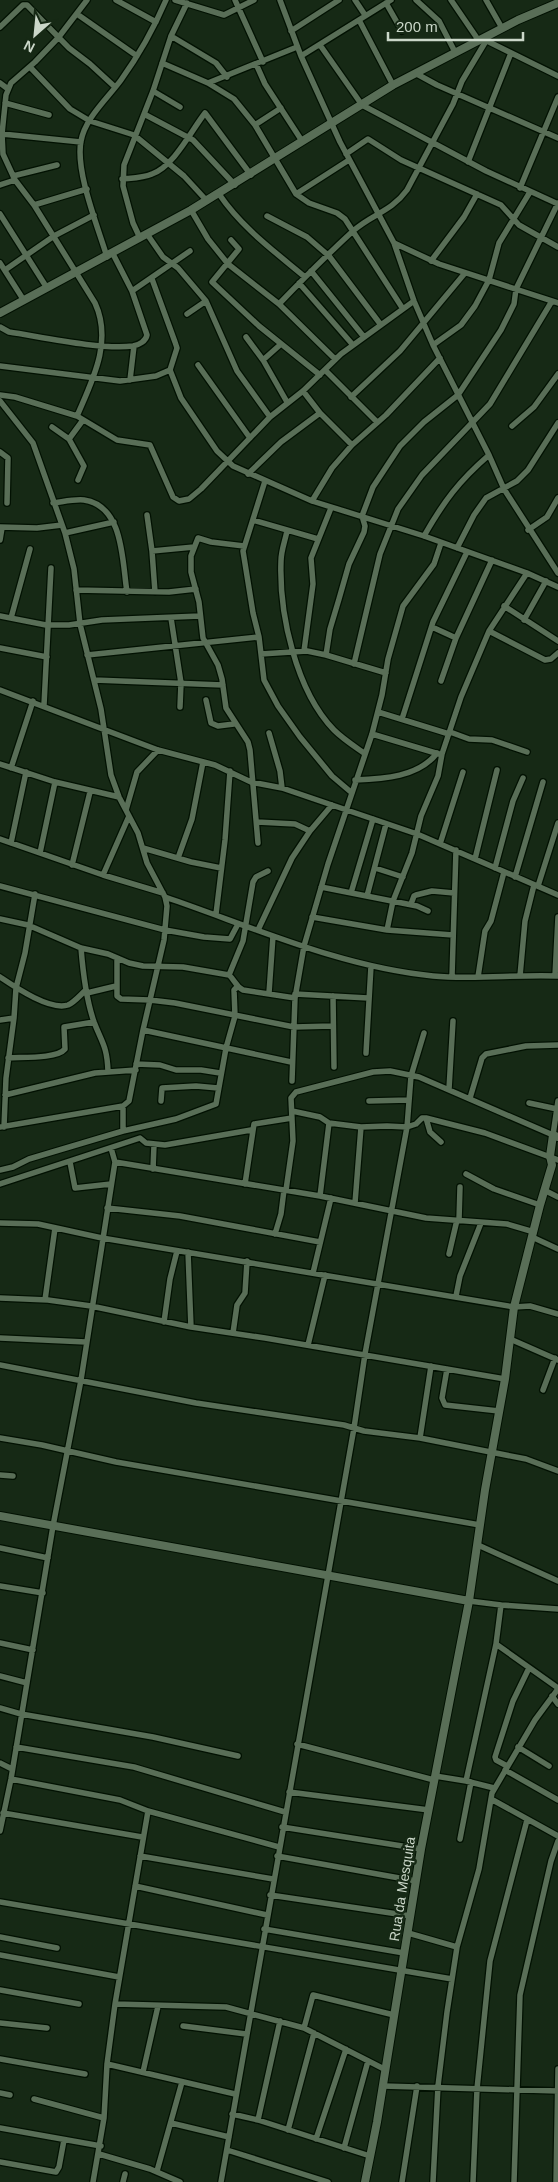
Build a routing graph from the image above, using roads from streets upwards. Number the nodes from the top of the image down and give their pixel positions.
1 (87, 0) edge
2 (116, 0) edge
3 (166, 0) edge
4 (175, 0) edge
5 (235, 0) edge
6 (254, 0) edge
7 (280, 0) edge
8 (339, 0) edge
9 (355, 0) edge
10 (416, 0) edge
11 (451, 0) edge
12 (486, 0) edge
13 (389, 1) edge
14 (187, 3) junction
15 (558, 3) edge
16 (238, 7) junction
17 (78, 14) junction
18 (365, 15) junction
19 (358, 20) junction
20 (156, 22) junction
21 (0, 27) edge
22 (502, 28) junction
23 (291, 30) junction
24 (402, 31) dead end
25 (170, 36) junction
26 (58, 38) junction
27 (482, 40) junction
28 (320, 45) junction
29 (297, 46) junction
30 (455, 52) junction
31 (511, 53) junction
32 (137, 56) junction
33 (301, 56) junction
34 (162, 63) junction
35 (259, 63) junction
36 (30, 67) junction
37 (415, 73) junction
38 (227, 76) junction
39 (558, 76) edge
40 (0, 83) edge
41 (208, 83) junction
42 (393, 85) junction
43 (115, 87) junction
44 (8, 89) junction
45 (153, 91) junction
46 (457, 94) junction
47 (558, 97) edge
48 (5, 103) junction
49 (362, 105) junction
50 (180, 107) dead end
51 (490, 107) junction
52 (281, 108) junction
53 (144, 114) junction
54 (49, 115) dead end
55 (90, 121) junction
56 (332, 124) junction
57 (255, 125) junction
58 (544, 132) junction
59 (2, 134) junction
60 (134, 135) junction
61 (188, 136) junction
62 (558, 138) edge
63 (302, 141) junction
64 (81, 142) junction
65 (431, 143) junction
66 (2, 154) edge
67 (348, 157) junction
68 (275, 159) junction
69 (468, 162) junction
70 (170, 163) junction
71 (57, 165) dead end
72 (418, 169) junction
73 (251, 175) junction
74 (14, 178) junction
75 (122, 179) junction
76 (0, 185) edge
77 (235, 185) junction
78 (520, 188) junction
79 (87, 189) junction
80 (530, 192) junction
81 (219, 194) junction
82 (296, 194) junction
83 (477, 194) junction
84 (207, 201) junction
85 (558, 204) edge
86 (34, 205) junction
87 (191, 210) junction
88 (0, 214) edge
89 (379, 214) junction
90 (94, 215) junction
91 (267, 216) dead end
92 (513, 218) junction
93 (354, 231) junction
94 (54, 236) junction
95 (143, 236) junction
96 (540, 239) junction
97 (231, 240) dead end
98 (394, 243) junction
99 (558, 247) edge
100 (190, 252) dead end
101 (27, 255) junction
102 (110, 255) junction
103 (329, 256) junction
104 (431, 260) junction
105 (0, 263) edge
106 (171, 264) junction
107 (228, 264) junction
108 (5, 270) junction
109 (311, 272) junction
110 (75, 273) junction
111 (465, 273) junction
112 (305, 276) junction
113 (152, 279) junction
114 (490, 280) junction
115 (299, 283) junction
116 (47, 288) junction
117 (516, 289) junction
118 (132, 291) junction
119 (23, 300) junction
120 (206, 301) junction
121 (414, 301) junction
122 (555, 302) edge
123 (279, 304) junction
124 (403, 308) junction
125 (0, 312) edge
126 (187, 314) dead end
127 (424, 324) junction
128 (380, 325) junction
129 (0, 327) edge
130 (246, 337) dead end
131 (364, 337) junction
132 (281, 344) junction
133 (102, 345) junction
134 (353, 345) junction
135 (433, 345) junction
136 (134, 346) junction
137 (440, 358) junction
138 (263, 360) junction
139 (336, 360) junction
140 (198, 365) dead end
141 (0, 366) edge
142 (170, 370) junction
143 (325, 370) junction
144 (558, 374) edge
145 (320, 375) junction
146 (94, 377) junction
147 (130, 380) junction
148 (303, 391) junction
149 (0, 395) edge
150 (458, 395) junction
151 (351, 397) junction
152 (0, 401) edge
153 (287, 402) junction
154 (320, 413) junction
155 (77, 416) junction
156 (270, 417) junction
157 (83, 420) junction
158 (377, 422) junction
159 (472, 422) junction
160 (558, 423) edge
161 (512, 426) dead end
162 (52, 427) dead end
163 (250, 438) junction
164 (70, 439) junction
165 (352, 445) junction
166 (0, 452) edge
167 (489, 455) junction
168 (227, 462) junction
169 (248, 474) junction
170 (78, 480) dead end
171 (265, 481) junction
172 (504, 489) junction
173 (558, 498) edge
174 (312, 501) junction
175 (7, 503) dead end
176 (53, 503) junction
177 (331, 508) junction
178 (147, 515) dead end
179 (362, 516) junction
180 (253, 520) junction
181 (114, 522) junction
182 (62, 525) junction
183 (392, 526) junction
184 (1, 527) edge
185 (528, 530) junction
186 (287, 531) junction
187 (64, 533) junction
188 (424, 536) junction
189 (318, 539) junction
190 (0, 540) edge
191 (442, 542) junction
192 (194, 546) junction
193 (244, 546) junction
194 (457, 548) junction
195 (30, 549) dead end
196 (152, 551) junction
197 (467, 552) junction
198 (492, 560) junction
199 (51, 568) dead end
200 (527, 573) junction
201 (558, 573) edge
202 (546, 581) junction
203 (558, 587) edge
204 (196, 589) junction
205 (76, 590) junction
206 (127, 592) junction
207 (155, 592) junction
208 (504, 606) junction
209 (0, 616) edge
210 (200, 616) junction
211 (11, 618) junction
212 (171, 618) junction
213 (524, 620) junction
214 (80, 624) junction
215 (46, 625) junction
216 (432, 627) junction
217 (489, 631) junction
218 (259, 637) junction
219 (456, 638) junction
220 (558, 641) edge
221 (205, 643) junction
222 (176, 645) junction
223 (0, 648) edge
224 (293, 651) junction
225 (304, 651) junction
226 (558, 653) edge
227 (261, 654) junction
228 (87, 655) junction
229 (326, 655) junction
230 (47, 657) junction
231 (354, 664) junction
232 (386, 674) junction
233 (94, 680) junction
234 (441, 681) dead end
235 (181, 683) junction
236 (223, 685) junction
237 (0, 690) edge
238 (206, 700) dead end
239 (33, 701) junction
240 (44, 705) junction
241 (180, 707) dead end
242 (378, 712) junction
243 (402, 719) junction
244 (234, 724) junction
245 (104, 730) junction
246 (269, 733) dead end
247 (450, 733) junction
248 (372, 734) junction
249 (158, 750) junction
250 (527, 752) dead end
251 (364, 753) junction
252 (440, 754) junction
253 (203, 762) junction
254 (0, 764) edge
255 (11, 768) junction
256 (497, 770) dead end
257 (26, 772) junction
258 (230, 772) junction
259 (463, 772) dead end
260 (523, 778) dead end
261 (355, 780) junction
262 (55, 782) junction
263 (251, 782) junction
264 (543, 782) dead end
265 (282, 788) junction
266 (90, 792) junction
267 (352, 793) junction
268 (119, 797) junction
269 (332, 805) junction
270 (346, 809) junction
271 (128, 813) junction
272 (374, 819) junction
273 (257, 822) junction
274 (558, 823) edge
275 (386, 824) junction
276 (310, 831) junction
277 (417, 834) junction
278 (0, 839) edge
279 (11, 843) junction
280 (258, 843) dead end
281 (440, 844) junction
282 (143, 848) junction
283 (456, 850) junction
284 (40, 853) junction
285 (178, 858) junction
286 (475, 859) junction
287 (72, 865) junction
288 (221, 868) junction
289 (375, 868) junction
290 (495, 868) junction
291 (268, 871) dead end
292 (504, 872) junction
293 (104, 875) junction
294 (403, 877) junction
295 (516, 877) junction
296 (0, 886) edge
297 (536, 886) junction
298 (321, 887) junction
299 (351, 893) junction
300 (454, 893) junction
301 (35, 894) junction
302 (164, 895) junction
303 (558, 895) edge
304 (366, 896) junction
305 (393, 901) junction
306 (411, 904) junction
307 (428, 911) dead end
308 (216, 914) junction
309 (312, 917) junction
310 (558, 917) edge
311 (0, 919) edge
312 (238, 924) junction
313 (28, 925) junction
314 (245, 926) junction
315 (165, 930) junction
316 (258, 930) junction
317 (388, 930) junction
318 (453, 934) junction
319 (273, 936) junction
320 (304, 946) junction
321 (81, 948) junction
322 (117, 958) junction
323 (158, 965) junction
324 (372, 966) junction
325 (229, 975) junction
326 (452, 976) junction
327 (520, 976) junction
328 (556, 976) edge
329 (0, 977) edge
330 (478, 977) junction
331 (116, 986) junction
332 (16, 988) junction
333 (237, 988) junction
334 (87, 991) junction
335 (268, 993) junction
336 (295, 996) junction
337 (333, 996) junction
338 (368, 998) junction
339 (150, 1000) junction
340 (234, 1016) junction
341 (14, 1018) junction
342 (0, 1020) edge
343 (453, 1021) dead end
344 (94, 1022) junction
345 (332, 1026) junction
346 (294, 1027) junction
347 (143, 1030) junction
348 (424, 1033) dead end
349 (558, 1045) edge
350 (226, 1048) junction
351 (366, 1053) dead end
352 (8, 1058) junction
353 (291, 1062) junction
354 (136, 1067) junction
355 (334, 1067) dead end
356 (108, 1071) junction
357 (220, 1073) junction
358 (411, 1076) junction
359 (292, 1081) dead end
360 (218, 1088) junction
361 (449, 1089) junction
362 (6, 1096) junction
363 (470, 1098) junction
364 (409, 1100) junction
365 (161, 1101) dead end
366 (369, 1101) dead end
367 (558, 1102) edge
368 (529, 1103) dead end
369 (123, 1106) junction
370 (292, 1111) junction
371 (557, 1112) edge
372 (292, 1118) junction
373 (426, 1118) junction
374 (329, 1123) junction
375 (2, 1127) edge
376 (361, 1127) junction
377 (407, 1127) junction
378 (251, 1130) junction
379 (123, 1131) junction
380 (555, 1136) edge
381 (441, 1142) dead end
382 (154, 1145) junction
383 (111, 1148) junction
384 (550, 1156) junction
385 (558, 1160) edge
386 (70, 1162) junction
387 (116, 1162) junction
388 (153, 1169) junction
389 (0, 1170) edge
390 (466, 1174) dead end
391 (0, 1184) edge
392 (111, 1184) junction
393 (245, 1184) junction
394 (460, 1188) dead end
395 (285, 1190) junction
396 (544, 1190) junction
397 (320, 1196) junction
398 (558, 1197) edge
399 (331, 1198) junction
400 (355, 1203) junction
401 (540, 1206) junction
402 (107, 1208) junction
403 (392, 1210) junction
404 (458, 1220) junction
405 (0, 1223) edge
406 (481, 1223) junction
407 (55, 1228) junction
408 (275, 1234) junction
409 (533, 1235) junction
410 (102, 1238) junction
411 (320, 1242) junction
412 (558, 1249) edge
413 (177, 1251) junction
414 (188, 1252) junction
415 (449, 1254) dead end
416 (247, 1261) junction
417 (313, 1273) junction
418 (325, 1274) junction
419 (379, 1284) junction
420 (456, 1296) junction
421 (0, 1298) edge
422 (45, 1300) junction
423 (91, 1306) junction
424 (514, 1307) junction
425 (558, 1314) edge
426 (164, 1322) junction
427 (191, 1327) junction
428 (233, 1333) junction
429 (0, 1338) edge
430 (510, 1339) junction
431 (86, 1342) junction
432 (308, 1345) junction
433 (365, 1354) junction
434 (556, 1359) edge
435 (0, 1365) edge
436 (431, 1366) junction
437 (446, 1369) junction
438 (505, 1379) junction
439 (81, 1380) junction
440 (543, 1390) dead end
441 (499, 1411) junction
442 (354, 1428) junction
443 (0, 1438) edge
444 (420, 1438) junction
445 (68, 1452) junction
446 (492, 1453) junction
447 (558, 1470) edge
448 (0, 1475) edge
449 (14, 1476) dead end
450 (340, 1502) junction
451 (0, 1516) edge
452 (480, 1525) junction
453 (53, 1526) junction
454 (478, 1545) junction
455 (0, 1548) edge
456 (48, 1558) junction
457 (327, 1576) junction
458 (558, 1581) edge
459 (0, 1586) edge
460 (43, 1593) junction
461 (469, 1601) junction
462 (501, 1606) junction
463 (558, 1608) edge
464 (0, 1643) edge
465 (496, 1644) junction
466 (33, 1650) junction
467 (528, 1668) junction
468 (0, 1676) edge
469 (26, 1683) junction
470 (558, 1688) edge
471 (552, 1696) junction
472 (558, 1704) edge
473 (0, 1708) edge
474 (21, 1714) junction
475 (297, 1744) junction
476 (16, 1747) junction
477 (518, 1747) junction
478 (238, 1756) dead end
479 (0, 1763) edge
480 (548, 1766) dead end
481 (506, 1768) junction
482 (12, 1769) junction
483 (435, 1778) junction
484 (11, 1779) junction
485 (469, 1781) junction
486 (494, 1788) junction
487 (289, 1792) junction
488 (491, 1799) junction
489 (3, 1800) edge
490 (558, 1800) edge
491 (429, 1810) junction
492 (148, 1811) junction
493 (285, 1812) junction
494 (3, 1814) junction
495 (527, 1820) junction
496 (282, 1827) junction
497 (0, 1830) edge
498 (558, 1836) edge
499 (142, 1837) junction
500 (460, 1839) dead end
501 (558, 1841) edge
502 (279, 1847) junction
503 (421, 1849) junction
504 (140, 1856) junction
505 (277, 1856) junction
506 (273, 1879) junction
507 (416, 1882) junction
508 (135, 1886) junction
509 (270, 1895) junction
510 (0, 1902) edge
511 (267, 1916) junction
512 (411, 1916) junction
513 (128, 1925) junction
514 (264, 1928) junction
515 (408, 1933) junction
516 (0, 1937) edge
517 (57, 1948) dead end
518 (261, 1948) junction
519 (458, 1948) junction
520 (404, 1953) junction
521 (0, 1955) edge
522 (401, 1972) junction
523 (119, 1977) junction
524 (452, 1979) junction
525 (0, 1990) edge
526 (79, 2004) dead end
527 (115, 2004) junction
528 (158, 2006) junction
529 (249, 2014) junction
530 (394, 2015) junction
531 (280, 2021) junction
532 (0, 2023) edge
533 (183, 2026) dead end
534 (47, 2028) dead end
535 (304, 2028) junction
536 (314, 2033) junction
537 (246, 2034) junction
538 (346, 2049) junction
539 (0, 2058) edge
540 (368, 2061) junction
541 (107, 2064) junction
542 (558, 2069) edge
543 (386, 2070) junction
544 (144, 2072) junction
545 (85, 2074) dead end
546 (182, 2082) junction
547 (384, 2086) junction
548 (417, 2086) junction
549 (438, 2086) junction
550 (477, 2089) junction
551 (516, 2090) junction
552 (557, 2091) edge
553 (0, 2093) edge
554 (235, 2094) junction
555 (10, 2095) dead end
556 (34, 2099) dead end
557 (232, 2114) junction
558 (104, 2118) junction
559 (258, 2120) junction
560 (171, 2123) junction
561 (0, 2128) edge
562 (288, 2130) junction
563 (229, 2137) junction
564 (316, 2139) junction
565 (64, 2140) junction
566 (100, 2146) junction
567 (344, 2148) junction
568 (227, 2150) junction
569 (99, 2154) junction
570 (370, 2156) junction
571 (0, 2162) edge
572 (157, 2172) junction
573 (125, 2174) dead end
574 (93, 2182) edge
575 (123, 2182) edge
576 (180, 2182) edge
577 (221, 2182) edge
578 (328, 2182) edge
579 (365, 2182) edge
580 (402, 2182) edge
581 (434, 2182) edge
582 (473, 2182) edge
583 (514, 2182) edge
584 (556, 2182) edge

1 - 17 street
2 - 20 street
3 - 20 street
4 - 14 street
5 - 16 street
6 - 16 street
7 - 23 street
8 - 23 street
9 - 18 street
10 - 30 street
11 - 27 street
12 - 22 street
13 - 18 street
13 - 24 street
14 - 16 street
14 - 25 street
15 - 22 street
16 - 35 street
17 - 26 street
17 - 32 street
18 - 19 street
19 - 28 street
19 - 42 street
20 - 32 street
21 - 26 street
22 - 27 street
23 - 29 street
25 - 34 street
25 - 38 street
26 - 36 street
26 - 43 street
27 - 30 street
27 - 31 street
27 - 46 street
28 - 33 street
28 - 49 street
29 - 33 street
29 - 35 street
30 - 37 street
31 - 39 street
31 - 51 street
32 - 43 street
33 - 56 street
34 - 41 street
34 - 45 street
35 - 38 street
35 - 52 street
36 - 44 street
36 - 55 street
37 - 42 street
37 - 46 street
38 - 41 street
40 - 44 street
41 - 57 street
42 - 49 street
43 - 55 street
44 - 48 street
45 - 50 street
45 - 53 street
46 - 51 street
46 - 65 street
47 - 58 street
48 - 54 street
48 - 59 street
49 - 56 street
49 - 65 street
51 - 58 street
51 - 69 street
52 - 57 street
52 - 63 street
53 - 60 street
53 - 61 street
55 - 60 street
55 - 64 street
56 - 63 street
56 - 67 street
57 - 68 street
58 - 62 street
58 - 78 street
59 - 64 street
59 - 66 street
60 - 70 street
60 - 75 street
61 - 70 street
61 - 73 street
61 - 77 street
63 - 68 street
64 - 79 street
65 - 69 street
65 - 72 street
66 - 74 street
67 - 72 street
67 - 82 street
67 - 89 street
68 - 73 street
68 - 82 street
69 - 78 street
70 - 75 street
70 - 84 street
71 - 74 street
72 - 83 street
72 - 89 street
73 - 77 street
74 - 76 street
74 - 86 street
75 - 95 street
77 - 81 street
78 - 80 street
79 - 86 street
79 - 90 street
80 - 85 street
80 - 92 street
81 - 84 street
81 - 112 street
82 - 93 street
83 - 92 street
83 - 104 street
84 - 87 street
85 - 96 street
86 - 94 street
87 - 95 street
87 - 107 street
88 - 101 street
89 - 93 street
89 - 98 street
90 - 94 street
90 - 102 street
91 - 103 street
92 - 96 street
92 - 114 street
93 - 103 street
93 - 124 street
94 - 101 street
94 - 110 street
95 - 102 street
95 - 106 street
96 - 99 street
96 - 117 street
97 - 107 street
98 - 104 street
98 - 121 street
100 - 106 street
101 - 108 street
101 - 116 street
102 - 110 street
102 - 118 street
103 - 109 street
103 - 128 street
104 - 111 street
105 - 108 street
106 - 113 street
106 - 120 street
107 - 123 street
107 - 132 street
108 - 119 street
109 - 112 street
109 - 131 street
110 - 116 street
110 - 133 street
111 - 114 street
111 - 127 street
112 - 115 street
113 - 118 street
113 - 142 street
114 - 117 street
114 - 135 street
115 - 123 street
115 - 134 street
116 - 119 street
117 - 122 street
117 - 150 street
118 - 136 street
119 - 125 street
120 - 126 street
120 - 156 street
121 - 124 street
121 - 127 street
122 - 159 street
123 - 139 street
124 - 128 street
127 - 135 street
127 - 151 street
128 - 131 street
129 - 133 street
130 - 138 street
131 - 134 street
132 - 138 street
132 - 145 street
133 - 136 street
133 - 146 street
134 - 139 street
135 - 137 street
136 - 147 street
137 - 150 street
137 - 158 street
138 - 153 street
139 - 143 street
140 - 163 street
141 - 146 street
142 - 147 street
142 - 168 street
143 - 145 street
143 - 151 street
144 - 161 street
145 - 148 street
146 - 147 street
146 - 155 street
148 - 153 street
148 - 154 street
149 - 155 street
150 - 159 street
150 - 179 street
151 - 158 street
152 - 176 street
153 - 156 street
154 - 165 street
154 - 169 street
155 - 157 street
156 - 163 street
157 - 164 street
157 - 168 street
158 - 165 street
159 - 167 street
159 - 183 street
160 - 172 street
162 - 164 street
163 - 168 street
164 - 170 street
165 - 174 street
166 - 175 street
167 - 172 street
167 - 188 street
168 - 169 street
169 - 171 street
171 - 174 street
171 - 180 street
172 - 185 street
172 - 194 street
173 - 185 street
174 - 177 street
176 - 181 street
176 - 182 street
177 - 179 street
177 - 189 street
178 - 196 street
179 - 183 street
179 - 229 street
180 - 186 street
180 - 193 street
181 - 187 street
181 - 206 street
182 - 184 street
182 - 187 street
183 - 188 street
183 - 231 street
184 - 190 street
185 - 201 street
186 - 189 street
186 - 224 street
187 - 205 street
188 - 191 street
189 - 225 street
191 - 194 street
191 - 232 street
192 - 193 street
192 - 196 street
192 - 204 street
193 - 218 street
194 - 197 street
195 - 211 street
196 - 207 street
197 - 198 street
197 - 216 street
198 - 200 street
198 - 219 street
199 - 215 street
200 - 202 street
200 - 208 street
202 - 203 street
202 - 213 street
204 - 207 street
204 - 210 street
205 - 206 street
205 - 214 street
206 - 207 street
208 - 213 street
208 - 217 street
209 - 211 street
210 - 212 street
210 - 221 street
211 - 215 street
212 - 214 street
212 - 222 street
213 - 220 street
214 - 215 street
214 - 228 street
215 - 230 street
216 - 219 street
216 - 243 street
217 - 226 street
217 - 247 street
218 - 221 street
218 - 227 street
219 - 234 street
221 - 222 street
221 - 236 street
222 - 228 street
222 - 235 street
223 - 230 street
224 - 225 street
224 - 227 street
224 - 251 street
225 - 229 street
227 - 267 street
228 - 233 street
229 - 231 street
230 - 240 street
231 - 232 street
232 - 242 street
233 - 235 street
233 - 245 street
235 - 236 street
235 - 241 street
236 - 244 street
237 - 239 street
238 - 244 street
239 - 240 street
239 - 255 street
240 - 245 street
242 - 243 street
242 - 248 street
243 - 247 street
244 - 263 street
245 - 249 street
245 - 268 street
246 - 265 street
247 - 250 street
247 - 252 street
248 - 251 street
248 - 252 street
249 - 253 street
249 - 271 street
251 - 261 street
252 - 261 street
252 - 277 street
253 - 258 street
253 - 285 street
254 - 255 street
255 - 257 street
256 - 286 street
257 - 262 street
257 - 279 street
258 - 263 street
258 - 288 street
259 - 281 street
260 - 290 street
261 - 267 street
262 - 266 street
262 - 284 street
263 - 265 street
263 - 273 street
264 - 295 street
265 - 269 street
266 - 268 street
266 - 287 street
267 - 270 street
268 - 271 street
269 - 270 street
269 - 276 street
270 - 272 street
270 - 298 street
271 - 282 street
271 - 293 street
272 - 275 street
272 - 299 street
273 - 276 street
273 - 280 street
274 - 297 street
275 - 277 street
275 - 289 street
276 - 316 street
277 - 281 street
277 - 294 street
278 - 279 street
279 - 284 street
281 - 283 street
282 - 285 street
282 - 302 street
283 - 286 street
283 - 300 street
284 - 287 street
285 - 288 street
286 - 290 street
287 - 293 street
288 - 308 street
289 - 294 street
289 - 304 street
290 - 292 street
291 - 314 street
292 - 295 street
292 - 330 street
293 - 302 street
294 - 305 street
295 - 297 street
296 - 301 street
297 - 303 street
297 - 327 street
298 - 299 street
298 - 309 street
299 - 304 street
300 - 306 street
300 - 318 street
301 - 313 street
301 - 315 street
302 - 308 street
302 - 315 street
304 - 305 street
305 - 306 street
305 - 317 street
306 - 307 street
308 - 312 street
309 - 317 street
309 - 320 street
310 - 328 street
311 - 313 street
312 - 314 street
312 - 315 street
313 - 321 street
313 - 332 street
314 - 316 street
314 - 325 street
315 - 323 street
316 - 319 street
317 - 318 street
318 - 326 street
319 - 320 street
319 - 335 street
320 - 324 street
320 - 336 street
321 - 322 street
321 - 334 street
322 - 323 street
322 - 331 street
323 - 325 street
323 - 339 street
324 - 326 street
324 - 338 street
325 - 333 street
326 - 330 street
327 - 328 street
327 - 330 street
329 - 332 street
331 - 334 street
331 - 339 street
332 - 334 street
332 - 341 street
333 - 335 street
333 - 340 street
334 - 344 street
335 - 336 street
336 - 337 street
336 - 346 street
337 - 338 street
337 - 345 street
338 - 351 street
339 - 340 street
339 - 347 street
340 - 346 street
340 - 350 street
341 - 342 street
341 - 352 street
343 - 361 street
344 - 352 street
344 - 356 street
345 - 346 street
345 - 355 street
346 - 353 street
347 - 350 street
347 - 354 street
348 - 358 street
349 - 363 street
350 - 353 street
350 - 357 street
352 - 362 street
353 - 359 street
354 - 356 street
354 - 357 street
354 - 369 street
356 - 362 street
357 - 360 street
358 - 361 street
358 - 364 street
358 - 370 street
360 - 365 street
360 - 379 street
361 - 363 street
362 - 375 street
363 - 380 street
364 - 366 street
364 - 377 street
367 - 371 street
368 - 371 street
369 - 375 street
369 - 379 street
370 - 372 street
370 - 374 street
371 - 380 street
372 - 378 street
372 - 395 street
373 - 377 street
373 - 381 street
373 - 384 street
374 - 376 street
374 - 397 street
376 - 377 street
376 - 400 street
377 - 403 street
378 - 382 street
378 - 393 street
379 - 389 street
380 - 384 street, Rua da Mesquita
382 - 383 street
382 - 388 street
383 - 386 street
383 - 387 street
384 - 385 street
384 - 396 street, Rua da Mesquita
386 - 391 street
386 - 392 street
387 - 388 street
387 - 392 street
388 - 393 street
390 - 401 street
392 - 402 street
393 - 395 street
394 - 404 street
395 - 397 street
395 - 408 street
396 - 398 street
396 - 401 street, Rua da Mesquita
397 - 399 street
399 - 400 street
399 - 411 street
400 - 403 street
401 - 409 street, Rua da Mesquita
402 - 408 street
402 - 410 street
403 - 404 street
403 - 419 street
404 - 406 street
404 - 415 street
405 - 407 street
406 - 409 street
406 - 420 street
407 - 410 street
407 - 422 street
408 - 411 street
409 - 412 street
409 - 424 street, Rua da Mesquita
410 - 413 street
410 - 423 street
411 - 417 street
413 - 414 street
413 - 426 street
414 - 416 street
414 - 427 street
416 - 417 street
416 - 428 street
417 - 418 street
418 - 419 street
418 - 432 street
419 - 420 street
419 - 433 street
420 - 424 street
421 - 422 street
422 - 423 street
423 - 426 street
423 - 431 street
424 - 425 street
424 - 430 street, Rua da Mesquita
426 - 427 street
427 - 428 street
428 - 432 street
429 - 431 street
430 - 434 street
430 - 438 street, Rua da Mesquita
431 - 439 street
432 - 433 street
433 - 436 street
433 - 442 street
434 - 440 street
435 - 439 street
436 - 437 street
436 - 444 street
437 - 438 street
437 - 441 street
438 - 441 street, Rua da Mesquita
439 - 442 street
439 - 445 street
441 - 446 street, Rua da Mesquita
442 - 444 street
442 - 450 street
443 - 445 street
444 - 446 street
445 - 450 street
445 - 453 street
446 - 447 street
446 - 452 street, Rua da Mesquita
448 - 449 street
450 - 452 street
450 - 457 street
451 - 453 street
452 - 454 street, Rua da Mesquita
453 - 456 street
453 - 457 street
454 - 458 street
454 - 461 street, Rua da Mesquita
455 - 456 street
456 - 460 street
457 - 461 street
457 - 475 street
459 - 460 street
460 - 466 street
461 - 462 street
461 - 483 street, Rua da Mesquita
462 - 463 street
462 - 465 street
464 - 466 street
465 - 467 street
465 - 485 street
466 - 469 street
467 - 470 street
467 - 481 street
468 - 469 street
469 - 474 street
470 - 471 street
471 - 472 street
471 - 477 street
473 - 474 street
474 - 476 street
474 - 478 street
475 - 483 street
475 - 487 street
476 - 482 street
476 - 493 street
477 - 480 street
477 - 481 street
479 - 482 street
481 - 486 street
481 - 490 street
482 - 484 street
483 - 485 street
483 - 491 street, Rua da Mesquita
484 - 489 street
484 - 492 street
485 - 486 street
485 - 500 street
486 - 488 street
487 - 491 street
487 - 493 street
488 - 495 street
488 - 519 street
489 - 494 street
491 - 503 street, Rua da Mesquita
492 - 499 street
492 - 502 street
493 - 496 street
494 - 497 street
494 - 499 street
495 - 498 street
495 - 550 street
496 - 502 street
496 - 503 street
499 - 504 street
501 - 551 street
502 - 505 street
503 - 507 street, Rua da Mesquita
504 - 506 street
504 - 508 street
505 - 506 street
505 - 507 street
506 - 509 street
507 - 512 street, Rua da Mesquita
508 - 511 street
508 - 513 street
509 - 511 street
509 - 512 street
510 - 513 street
511 - 514 street
512 - 515 street, Rua da Mesquita
513 - 518 street
513 - 523 street
514 - 518 street
514 - 520 street
515 - 519 street
515 - 520 street, Rua da Mesquita
516 - 517 street
518 - 522 street
518 - 529 street
519 - 524 street
520 - 522 street, Rua da Mesquita
521 - 523 street
522 - 524 street
522 - 530 street, Rua da Mesquita
523 - 527 street
524 - 549 street
525 - 526 street
527 - 528 street
527 - 541 street
528 - 529 street
528 - 544 street
529 - 531 street
529 - 537 street
530 - 535 street
530 - 543 street, Rua da Mesquita
531 - 535 street
531 - 559 street
532 - 534 street
533 - 537 street
535 - 536 street
536 - 538 street
536 - 562 street
537 - 554 street
538 - 540 street
538 - 564 street
539 - 545 street
540 - 543 street
540 - 567 street
541 - 544 street
541 - 558 street
542 - 552 street
543 - 547 street, Rua da Mesquita
544 - 546 street
546 - 554 street
546 - 560 street
547 - 548 street
547 - 570 street, Rua da Mesquita
548 - 549 street
548 - 580 street
549 - 550 street
549 - 581 street
550 - 551 street
550 - 582 street
551 - 552 street
551 - 583 street
552 - 584 street
553 - 555 street
554 - 557 street
556 - 558 street
557 - 559 street
557 - 563 street
558 - 566 street
559 - 562 street
560 - 563 street
560 - 572 street
561 - 565 street
562 - 564 street
563 - 568 street
564 - 567 street
565 - 566 street
565 - 571 street
566 - 569 street
567 - 570 street
568 - 577 street
568 - 578 street
569 - 572 street
569 - 574 street
570 - 579 street, Rua da Mesquita
572 - 576 street
573 - 575 street

